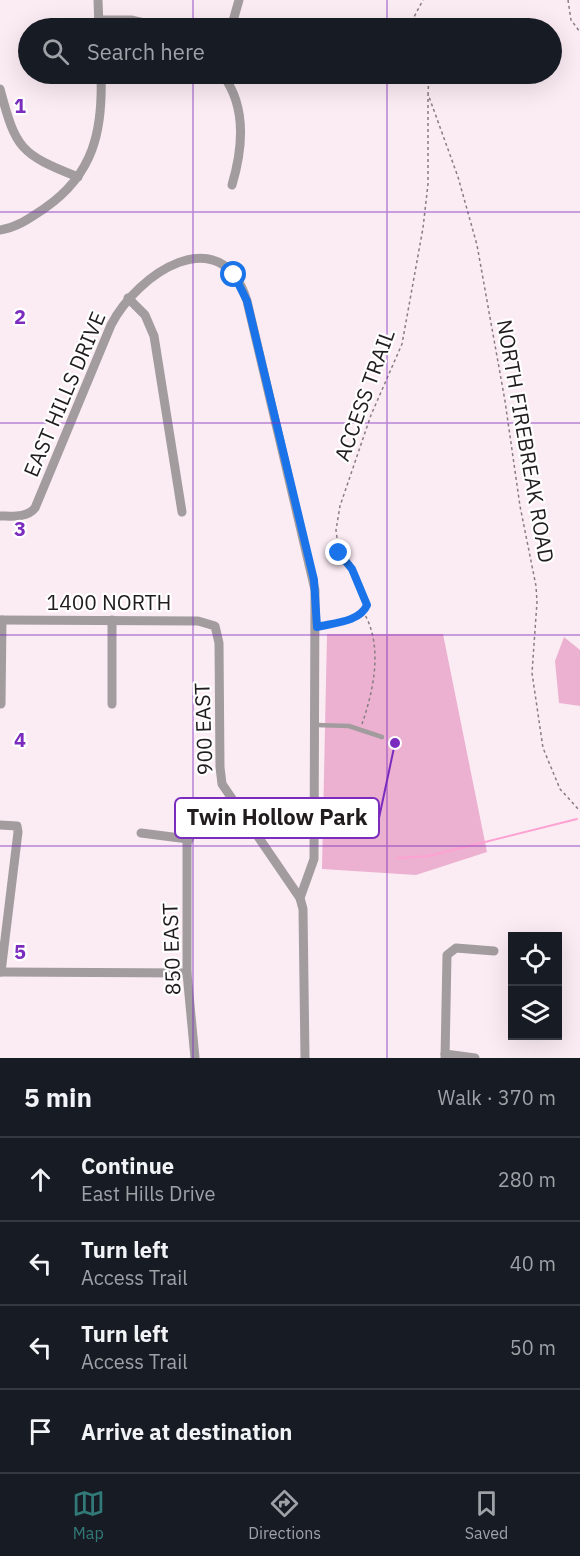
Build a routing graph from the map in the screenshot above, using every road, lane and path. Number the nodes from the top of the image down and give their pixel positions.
1 (98, 0) edge
2 (239, 0) edge
3 (423, 0) edge
4 (568, 0) edge
5 (99, 18) edge
6 (234, 18) edge
7 (414, 18) edge
8 (580, 32) edge
9 (101, 84) edge
10 (227, 84) edge
11 (428, 84) edge
12 (0, 89) edge
13 (428, 94) junction
14 (78, 177) junction
15 (232, 185) dead end
16 (0, 230) edge
17 (128, 298) junction
18 (182, 512) dead end
19 (0, 516) edge
20 (364, 612) junction
21 (1, 620) edge
22 (112, 620) junction
23 (215, 626) joint
24 (317, 627) junction
25 (1, 704) edge
26 (112, 704) dead end
27 (316, 725) junction
28 (360, 729) junction
29 (382, 737) dead end
30 (233, 804) junction
31 (580, 811) edge
32 (0, 825) edge
33 (141, 833) dead end
34 (188, 839) junction
35 (300, 898) junction
36 (494, 951) dead end
37 (0, 972) edge
38 (187, 973) junction
39 (446, 1056) edge
40 (195, 1058) edge
41 (305, 1058) edge
42 (475, 1058) edge

1 - 5 street
2 - 6 street
3 - 7 path
4 - 8 path
9 - 14 street
10 - 15 street
11 - 13 path, NORTH FIREBREAK ROAD
12 - 14 street
13 - 20 path, ACCESS TRAIL
13 - 31 path, NORTH FIREBREAK ROAD
14 - 16 street
17 - 18 street
17 - 19 street, EAST HILLS DRIVE
17 - 24 street, EAST HILLS DRIVE
20 - 24 path
20 - 28 path
21 - 22 street, 1400 NORTH
21 - 25 street, 1400 NORTH
22 - 23 street, 1400 NORTH
22 - 26 street
23 - 30 street, 900 EAST
24 - 27 street, EAST HILLS DRIVE
27 - 28 lane
27 - 35 street, EAST HILLS DRIVE
28 - 29 lane
30 - 34 street
30 - 35 street, 900 EAST
32 - 37 street
33 - 34 street
34 - 38 street, 850 EAST
35 - 41 street, 900 EAST
36 - 39 street
37 - 38 street
38 - 40 street, 850 EAST
39 - 42 street

